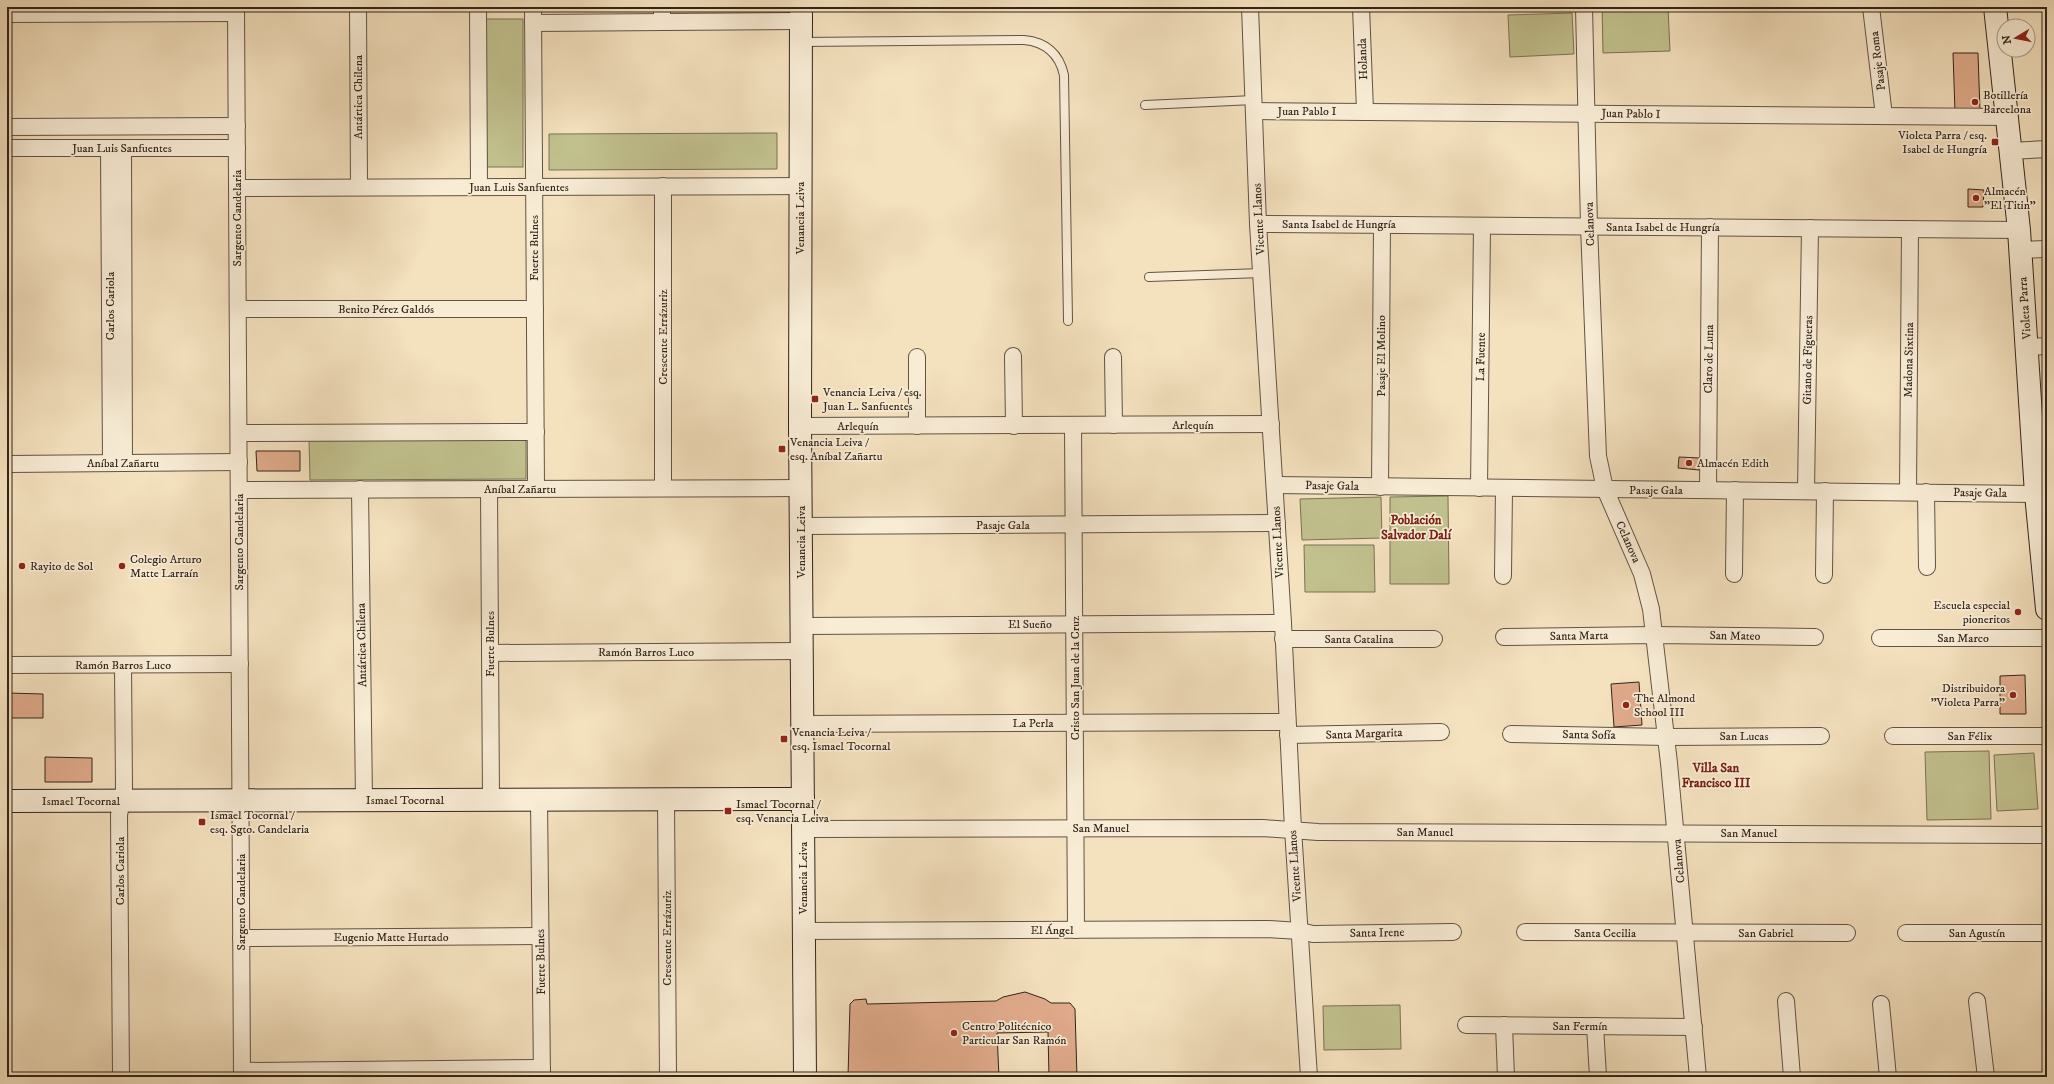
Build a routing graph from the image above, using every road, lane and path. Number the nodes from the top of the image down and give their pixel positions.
1 (358, 7) edge
2 (478, 7) edge
3 (533, 7) edge
4 (1250, 7) edge
5 (1361, 7) edge
6 (1584, 7) edge
7 (1871, 7) edge
8 (1995, 7) edge
9 (236, 10) edge
10 (7, 14) edge
11 (662, 15) edge
12 (533, 23) junction
13 (801, 23) edge
14 (1145, 105) dead end
15 (1254, 105) junction
16 (1365, 112) junction
17 (1587, 113) junction
18 (1884, 116) junction
19 (2008, 117) junction
20 (237, 126) junction
21 (7, 127) edge
22 (7, 148) edge
23 (116, 148) junction
24 (237, 148) junction
25 (2047, 150) edge
26 (2011, 151) junction
27 (663, 186) junction
28 (800, 186) junction
29 (359, 187) junction
30 (479, 187) junction
31 (534, 187) junction
32 (237, 188) junction
33 (1258, 224) junction
34 (1382, 225) junction
35 (1482, 226) junction
36 (1590, 226) junction
37 (1710, 227) junction
38 (1810, 228) junction
39 (1910, 229) junction
40 (2020, 240) junction
41 (2047, 249) edge
42 (1262, 273) junction
43 (1149, 277) dead end
44 (238, 309) junction
45 (535, 309) junction
46 (1068, 321) dead end
47 (2037, 346) edge
48 (1013, 356) dead end
49 (917, 357) dead end
50 (1113, 357) dead end
51 (1271, 424) junction
52 (1073, 425) junction
53 (1114, 425) junction
54 (800, 426) junction
55 (917, 426) junction
56 (1014, 426) junction
57 (536, 432) junction
58 (238, 433) junction
59 (239, 462) junction
60 (117, 463) junction
61 (7, 464) edge
62 (1275, 485) junction
63 (1380, 487) junction
64 (663, 488) junction
65 (801, 488) junction
66 (1479, 488) junction
67 (1504, 488) junction
68 (360, 489) junction
69 (489, 489) junction
70 (536, 489) junction
71 (1605, 489) junction
72 (239, 490) junction
73 (1708, 490) junction
74 (1735, 490) junction
75 (1806, 491) junction
76 (1825, 491) junction
77 (1908, 492) junction
78 (1926, 492) junction
79 (2036, 494) junction
80 (1277, 523) junction
81 (1074, 524) junction
82 (801, 526) junction
83 (2044, 543) edge
84 (1928, 567) dead end
85 (1734, 574) dead end
86 (1824, 575) dead end
87 (1503, 576) dead end
88 (2047, 609) edge
89 (1283, 623) junction
90 (1074, 624) junction
91 (801, 626) junction
92 (1655, 635) junction
93 (1504, 637) dead end
94 (1815, 637) dead end
95 (1880, 638) dead end
96 (2047, 638) edge
97 (1284, 639) junction
98 (1434, 639) dead end
99 (802, 651) junction
100 (490, 653) junction
101 (240, 664) junction
102 (7, 665) edge
103 (123, 665) junction
104 (1075, 723) junction
105 (802, 724) junction
106 (1288, 729) junction
107 (1441, 732) dead end
108 (1511, 734) dead end
109 (1667, 736) junction
110 (1821, 736) dead end
111 (1893, 736) dead end
112 (2047, 736) edge
113 (666, 799) junction
114 (803, 799) junction
115 (364, 800) junction
116 (491, 800) junction
117 (539, 800) junction
118 (7, 801) edge
119 (122, 801) junction
120 (241, 801) junction
121 (1076, 828) junction
122 (803, 829) junction
123 (1293, 829) junction
124 (1676, 832) junction
125 (2047, 835) edge
126 (1076, 930) junction
127 (804, 931) junction
128 (1300, 931) junction
129 (1454, 932) dead end
130 (1525, 932) dead end
131 (1686, 933) junction
132 (1847, 933) dead end
133 (1906, 933) dead end
134 (2047, 933) edge
135 (540, 936) junction
136 (242, 938) junction
137 (1786, 1001) dead end
138 (1977, 1001) dead end
139 (1881, 1004) dead end
140 (1466, 1025) dead end
141 (1504, 1025) junction
142 (1595, 1026) junction
143 (1694, 1027) junction
144 (542, 1072) edge
145 (365, 1073) edge
146 (242, 1074) edge
147 (121, 1077) edge
148 (668, 1077) edge
149 (805, 1077) edge
150 (1309, 1077) edge
151 (1506, 1077) edge
152 (1598, 1077) edge
153 (1698, 1077) edge
154 (1792, 1077) edge
155 (1888, 1077) edge
156 (1986, 1077) edge

1 - 29 street, Antártica Chilena
2 - 30 street
3 - 12 street, Fuerte Bulnes
4 - 15 street, Vicente Llanos
5 - 16 street, Holanda
6 - 17 street, Celanova
7 - 18 street, Pasaje Roma
8 - 19 street, Violeta Parra
9 - 10 street
9 - 20 street, Sargento Candelaria
11 - 12 street
11 - 13 street
12 - 31 street, Fuerte Bulnes
13 - 28 street, Venancia Leiva
13 - 46 lane
14 - 15 lane
15 - 16 street, Juan Pablo I
15 - 33 street, Vicente Llanos
16 - 17 street, Juan Pablo I
17 - 18 street, Juan Pablo I
17 - 36 street, Celanova
18 - 19 street, Juan Pablo I
19 - 26 street, Violeta Parra
20 - 21 street, Juan Luis Sanfuentes
20 - 24 street, Sargento Candelaria
22 - 23 street, Juan Luis Sanfuentes
23 - 24 street, Juan Luis Sanfuentes
23 - 60 street, Carlos Cariola
24 - 32 street, Sargento Candelaria
25 - 26 street
26 - 40 street, Violeta Parra
27 - 28 street, Juan Luis Sanfuentes
27 - 31 street, Juan Luis Sanfuentes
27 - 64 street, Crescente Errázuriz
28 - 54 street, Venancia Leiva
29 - 30 street, Juan Luis Sanfuentes
29 - 32 street, Juan Luis Sanfuentes
30 - 31 street, Juan Luis Sanfuentes
31 - 45 street, Fuerte Bulnes
32 - 44 street, Sargento Candelaria
33 - 34 street, Santa Isabel de Hungría
33 - 42 street, Vicente Llanos
34 - 35 street, Santa Isabel de Hungría
34 - 63 street, Pasaje El Molino
35 - 36 street, Santa Isabel de Hungría
35 - 66 street, La Fuente
36 - 37 street, Santa Isabel de Hungría
36 - 71 street, Celanova
37 - 38 street, Santa Isabel de Hungría
37 - 73 street, Claro de Luna
38 - 39 street, Santa Isabel de Hungría
38 - 75 street, Gitano de Figueras
39 - 40 street, Santa Isabel de Hungría
39 - 77 street, Madona Sixtina
40 - 41 street, Santa Isabel de Hungría
40 - 47 street, Violeta Parra
42 - 43 lane
42 - 51 street, Vicente Llanos
44 - 45 street, Benito Pérez Galdós
44 - 58 street, Sargento Candelaria
45 - 57 street, Fuerte Bulnes
47 - 79 street, Violeta Parra
48 - 56 street
49 - 55 street
50 - 53 street
51 - 53 street, Arlequín
51 - 62 street, Vicente Llanos
52 - 53 street, Arlequín
52 - 56 street, Arlequín
52 - 81 street, Cristo San Juan de la Cruz
54 - 55 street, Arlequín
54 - 65 street, Venancia Leiva
55 - 56 street, Arlequín
57 - 58 street
57 - 70 street, Fuerte Bulnes
58 - 59 street, Sargento Candelaria
59 - 60 street, Aníbal Zañartu
59 - 72 street, Sargento Candelaria
60 - 61 street, Aníbal Zañartu
62 - 63 street, Pasaje Gala
62 - 80 street, Vicente Llanos
63 - 66 street, Pasaje Gala
64 - 65 street, Aníbal Zañartu
64 - 70 street, Aníbal Zañartu
65 - 82 street, Venancia Leiva
66 - 67 street, Pasaje Gala
67 - 71 street, Pasaje Gala
67 - 87 street
68 - 69 street, Aníbal Zañartu
68 - 72 street, Aníbal Zañartu
68 - 115 street, Antártica Chilena
69 - 70 street, Aníbal Zañartu
69 - 100 street, Fuerte Bulnes
71 - 73 street, Pasaje Gala
71 - 92 street, Celanova
72 - 101 street, Sargento Candelaria
73 - 74 street, Pasaje Gala
74 - 75 street, Pasaje Gala
74 - 85 street
75 - 76 street, Pasaje Gala
76 - 77 street, Pasaje Gala
76 - 86 street
77 - 78 street, Pasaje Gala
78 - 79 street, Pasaje Gala
78 - 84 street
79 - 83 street, Violeta Parra
80 - 81 street, Pasaje Gala
80 - 89 street, Vicente Llanos
81 - 82 street, Pasaje Gala
81 - 90 street, Cristo San Juan de la Cruz
82 - 91 street, Venancia Leiva
83 - 88 street, Violeta Parra
89 - 90 street, El Sueño
89 - 97 street, Vicente Llanos
90 - 91 street, El Sueño
90 - 104 street, Cristo San Juan de la Cruz
91 - 99 street, Venancia Leiva
92 - 93 street, Santa Marta
92 - 94 street, San Mateo
92 - 109 street, Celanova
95 - 96 street, San Marco
97 - 98 street, Santa Catalina
97 - 106 street, Vicente Llanos
99 - 100 street, Ramón Barros Luco
99 - 105 street, Venancia Leiva
100 - 116 street, Fuerte Bulnes
101 - 103 street, Ramón Barros Luco
101 - 120 street, Sargento Candelaria
102 - 103 street, Ramón Barros Luco
103 - 119 street, Carlos Cariola
104 - 105 street, La Perla
104 - 106 street, La Perla
104 - 121 street, Cristo San Juan de la Cruz
105 - 114 street, Venancia Leiva
106 - 107 street, Santa Margarita
106 - 123 street, Vicente Llanos
108 - 109 street, Santa Sofía
109 - 110 street, San Lucas
109 - 124 street, Celanova
111 - 112 street, San Félix
113 - 114 street, Ismael Tocornal
113 - 117 street, Ismael Tocornal
113 - 148 street, Crescente Errázuriz
114 - 122 street, Venancia Leiva
115 - 116 street, Ismael Tocornal
115 - 120 street, Ismael Tocornal
116 - 117 street, Ismael Tocornal
117 - 135 street, Fuerte Bulnes
118 - 119 street, Ismael Tocornal
119 - 120 street, Ismael Tocornal
119 - 147 street, Carlos Cariola
120 - 136 street, Sargento Candelaria
121 - 122 street, San Manuel
121 - 123 street, San Manuel
121 - 126 street, Cristo San Juan de la Cruz
122 - 127 street, Venancia Leiva
123 - 124 street, San Manuel
123 - 128 street, Vicente Llanos
124 - 125 street, San Manuel
124 - 131 street, Celanova
126 - 127 street, El Ángel
126 - 128 street, El Ángel
127 - 149 street, Venancia Leiva
128 - 129 street, Santa Irene
128 - 150 street, Vicente Llanos
130 - 131 street, Santa Cecilia
131 - 132 street, San Gabriel
131 - 143 street, Celanova
133 - 134 street, San Agustín
135 - 136 street, Eugenio Matte Hurtado
135 - 144 street, Fuerte Bulnes
136 - 146 street, Sargento Candelaria
137 - 154 street
138 - 156 street
139 - 155 street
140 - 141 street, San Fermín
141 - 142 street, San Fermín
141 - 151 street
142 - 143 street, San Fermín
142 - 152 street
143 - 153 street, Celanova
144 - 145 street
145 - 146 street

